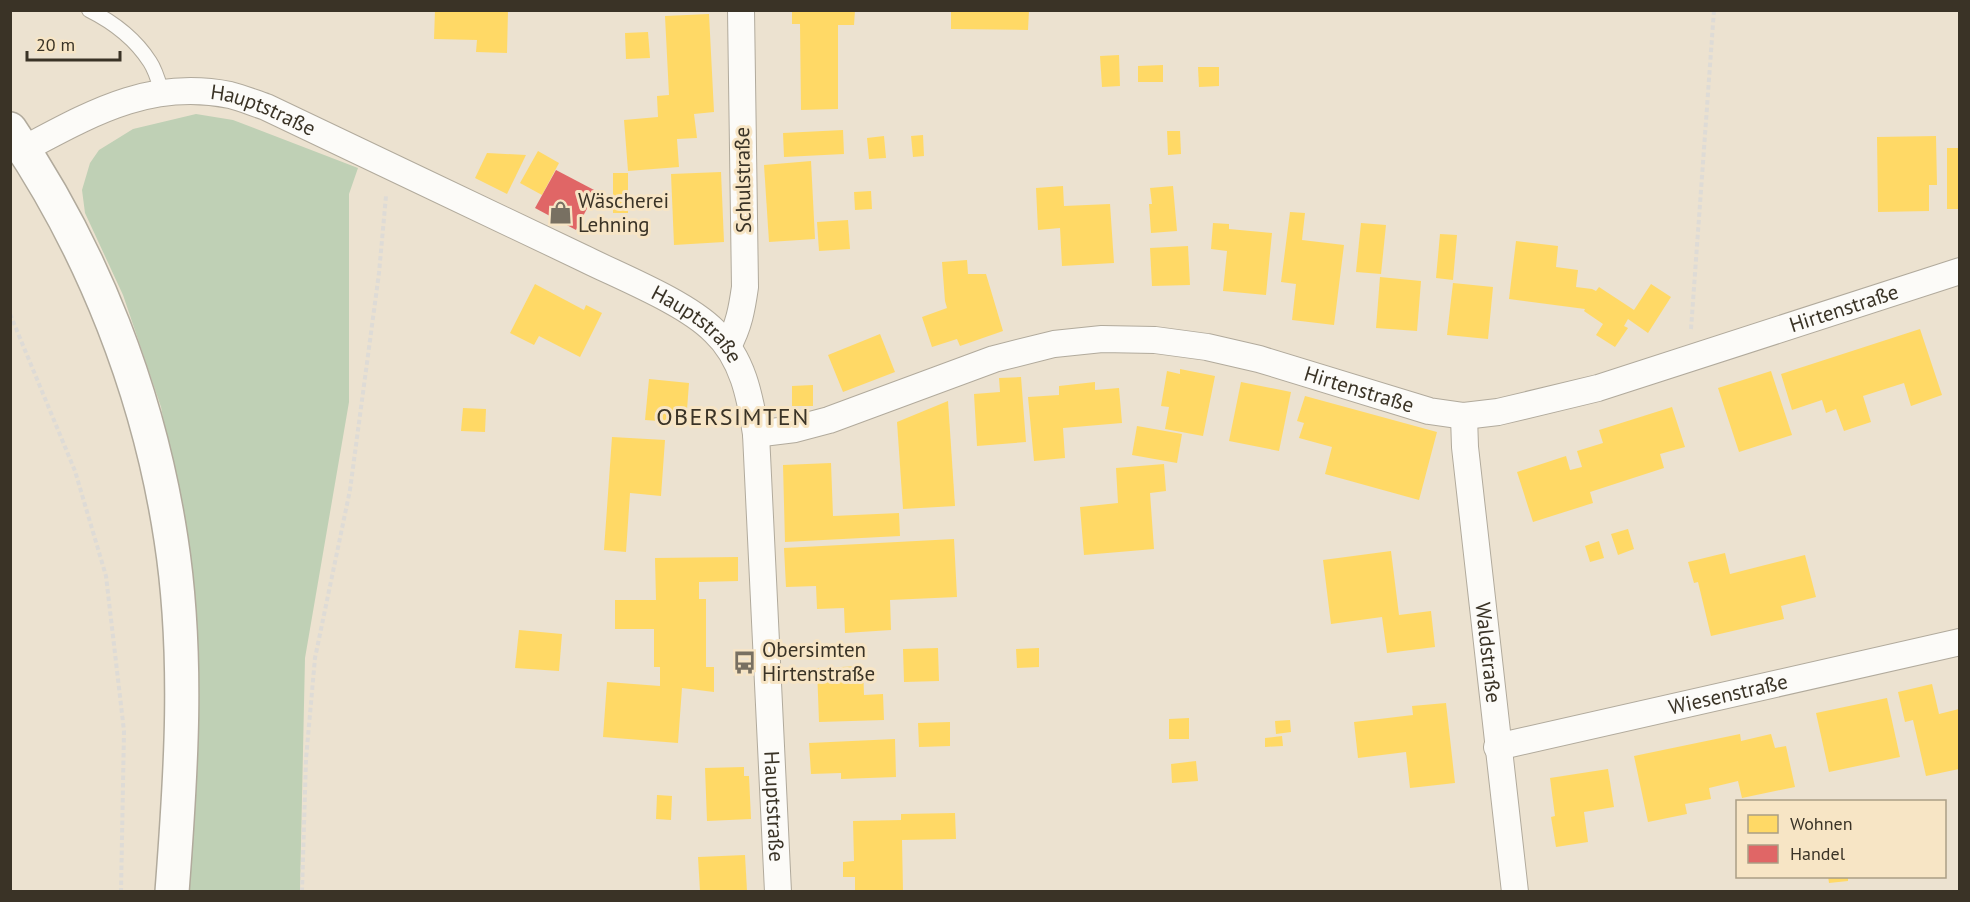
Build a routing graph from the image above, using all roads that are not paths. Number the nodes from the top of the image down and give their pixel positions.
1 (89, 10) edge
2 (741, 10) edge
3 (162, 93) junction
4 (17, 139) edge
5 (1959, 271) edge
6 (728, 346) junction
7 (1464, 416) junction
8 (756, 434) junction
9 (1959, 642) edge
10 (1497, 747) junction
11 (172, 891) edge
12 (778, 891) edge
13 (1515, 891) edge

1 - 3 lane
2 - 6 street, Schulstraße
3 - 4 street, Hauptstraße
3 - 6 street, Hauptstraße
4 - 11 main road
5 - 7 street, Hirtenstraße
6 - 8 street, Hauptstraße
7 - 8 street, Hirtenstraße
7 - 10 street, Waldstraße
8 - 12 street, Hauptstraße
9 - 10 street, Wiesenstraße
10 - 13 street, Waldstraße

